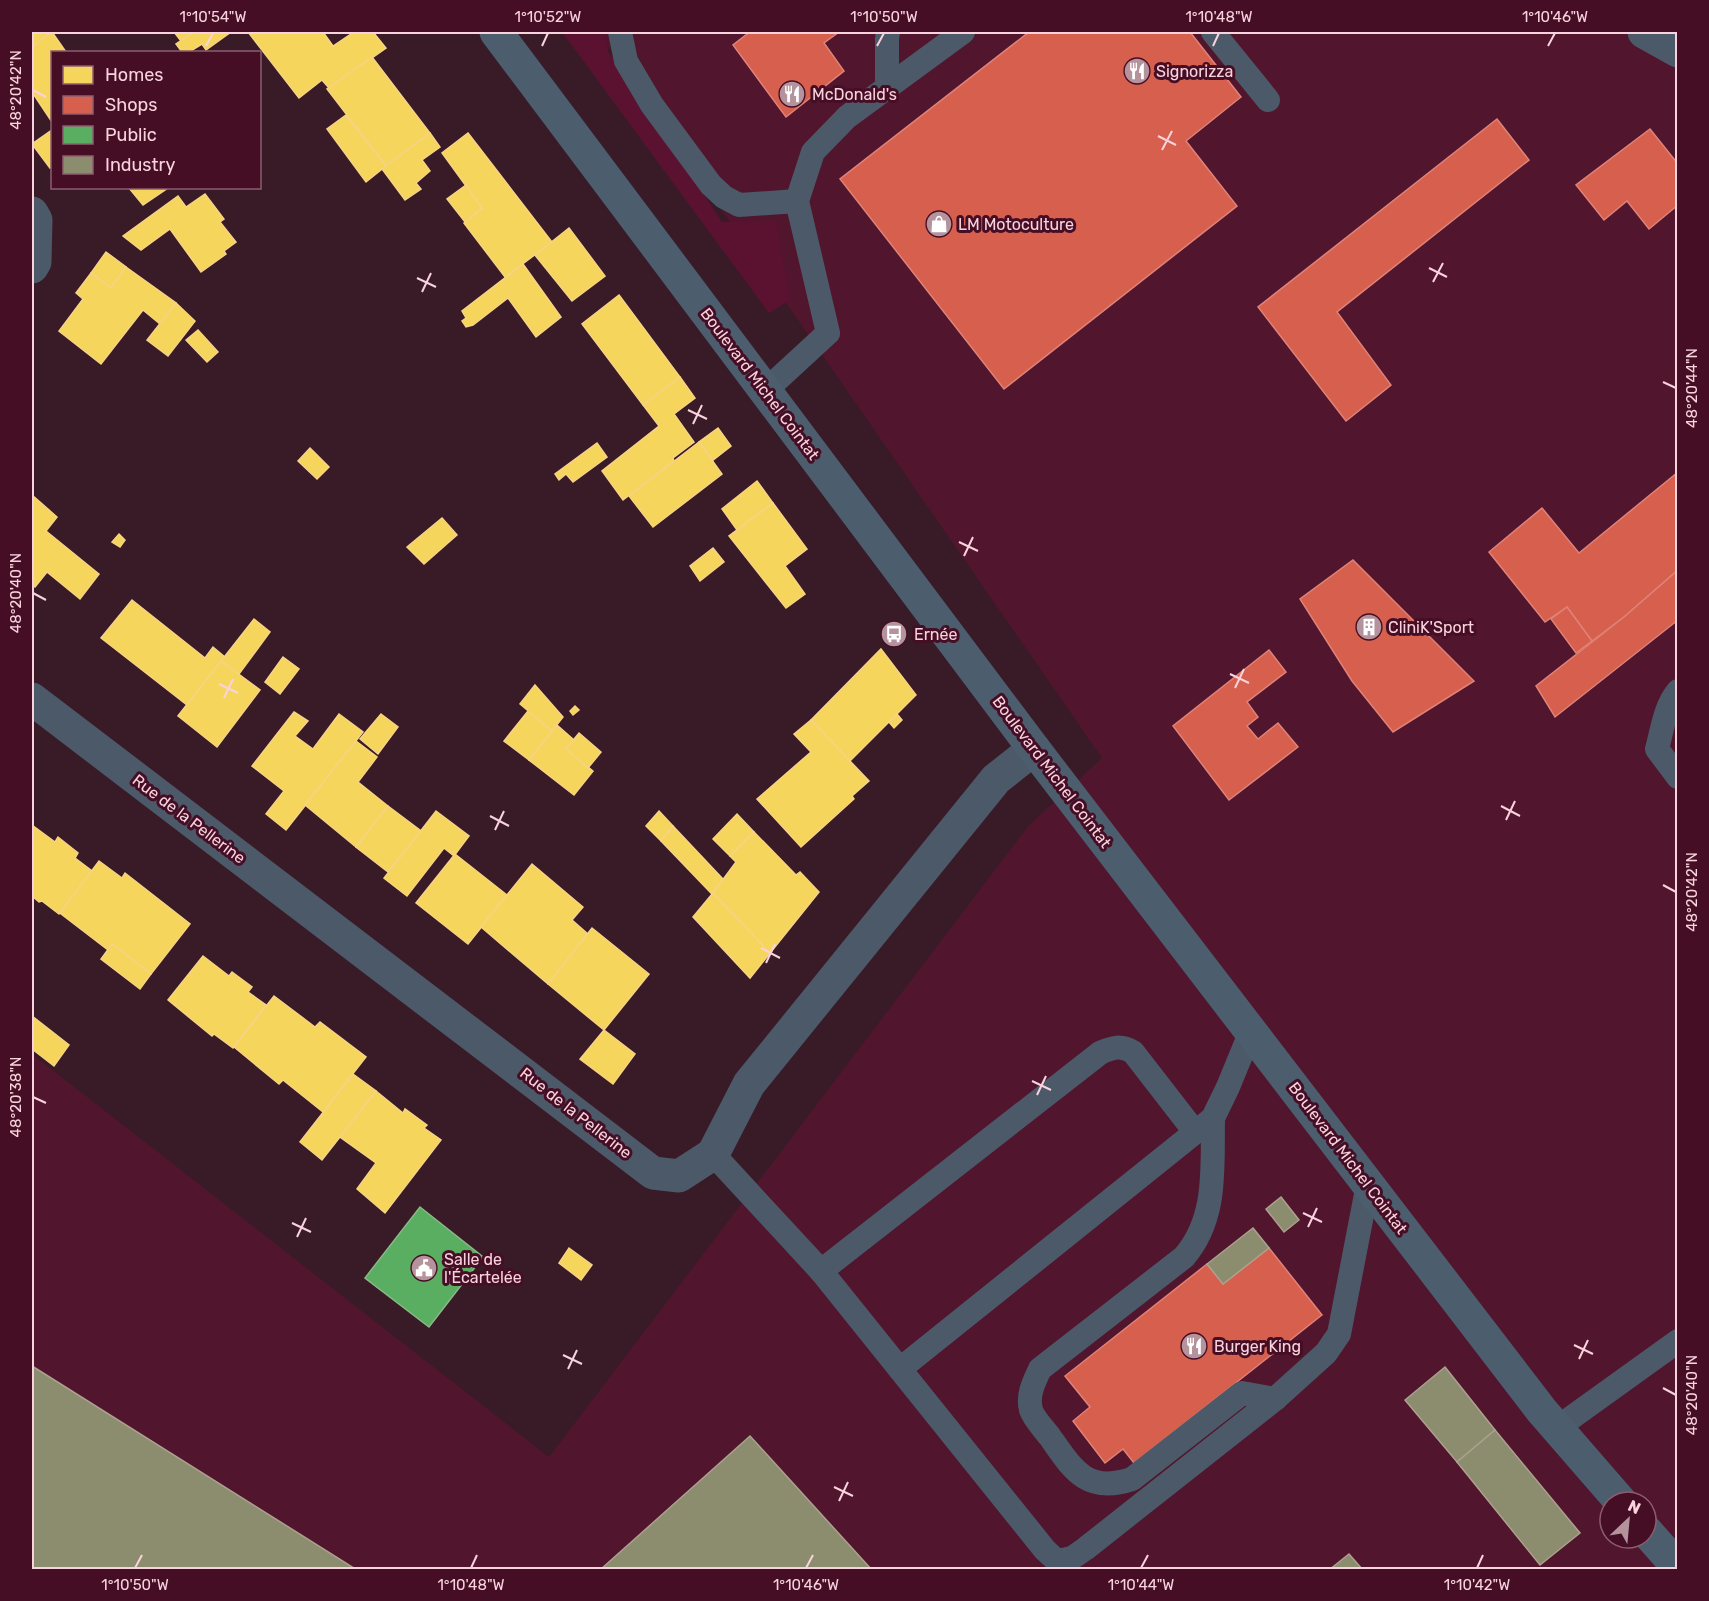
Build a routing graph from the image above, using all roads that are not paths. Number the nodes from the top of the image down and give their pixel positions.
1 (496, 32) edge
2 (620, 32) edge
3 (888, 32) edge
4 (963, 32) edge
5 (1213, 32) edge
6 (1644, 32) edge
7 (1677, 51) edge
8 (887, 88) junction
9 (1268, 100) dead end
10 (797, 201) junction
11 (32, 213) edge
12 (32, 267) edge
13 (765, 391) junction
14 (1677, 691) edge
15 (32, 699) edge
16 (1034, 749) junction
17 (1677, 777) edge
18 (1251, 1031) junction
19 (1204, 1125) junction
20 (713, 1154) junction
21 (1368, 1184) junction
22 (820, 1271) junction
23 (1677, 1341) edge
24 (900, 1369) junction
25 (1275, 1399) junction
26 (1557, 1428) junction
27 (1611, 1490) edge
28 (1658, 1544) edge
29 (1677, 1566) edge

1 - 13 main road, Boulevard Michel Cointat
2 - 10 lane
3 - 8 lane
4 - 8 lane
5 - 9 lane
6 - 7 street
8 - 10 lane
10 - 13 lane
11 - 12 street
13 - 16 main road, Boulevard Michel Cointat
14 - 17 lane
15 - 20 street, Rue de la Pellerine
16 - 18 main road, Boulevard Michel Cointat
16 - 20 street, Rue de la Pellerine
18 - 19 lane
18 - 21 main road, Boulevard Michel Cointat
19 - 22 lane
19 - 24 lane
19 - 25 lane
20 - 22 lane
21 - 25 lane
21 - 26 main road, Boulevard Michel Cointat
22 - 24 lane
23 - 26 lane
24 - 25 lane
26 - 27 main road, Boulevard Michel Cointat
28 - 29 main road

